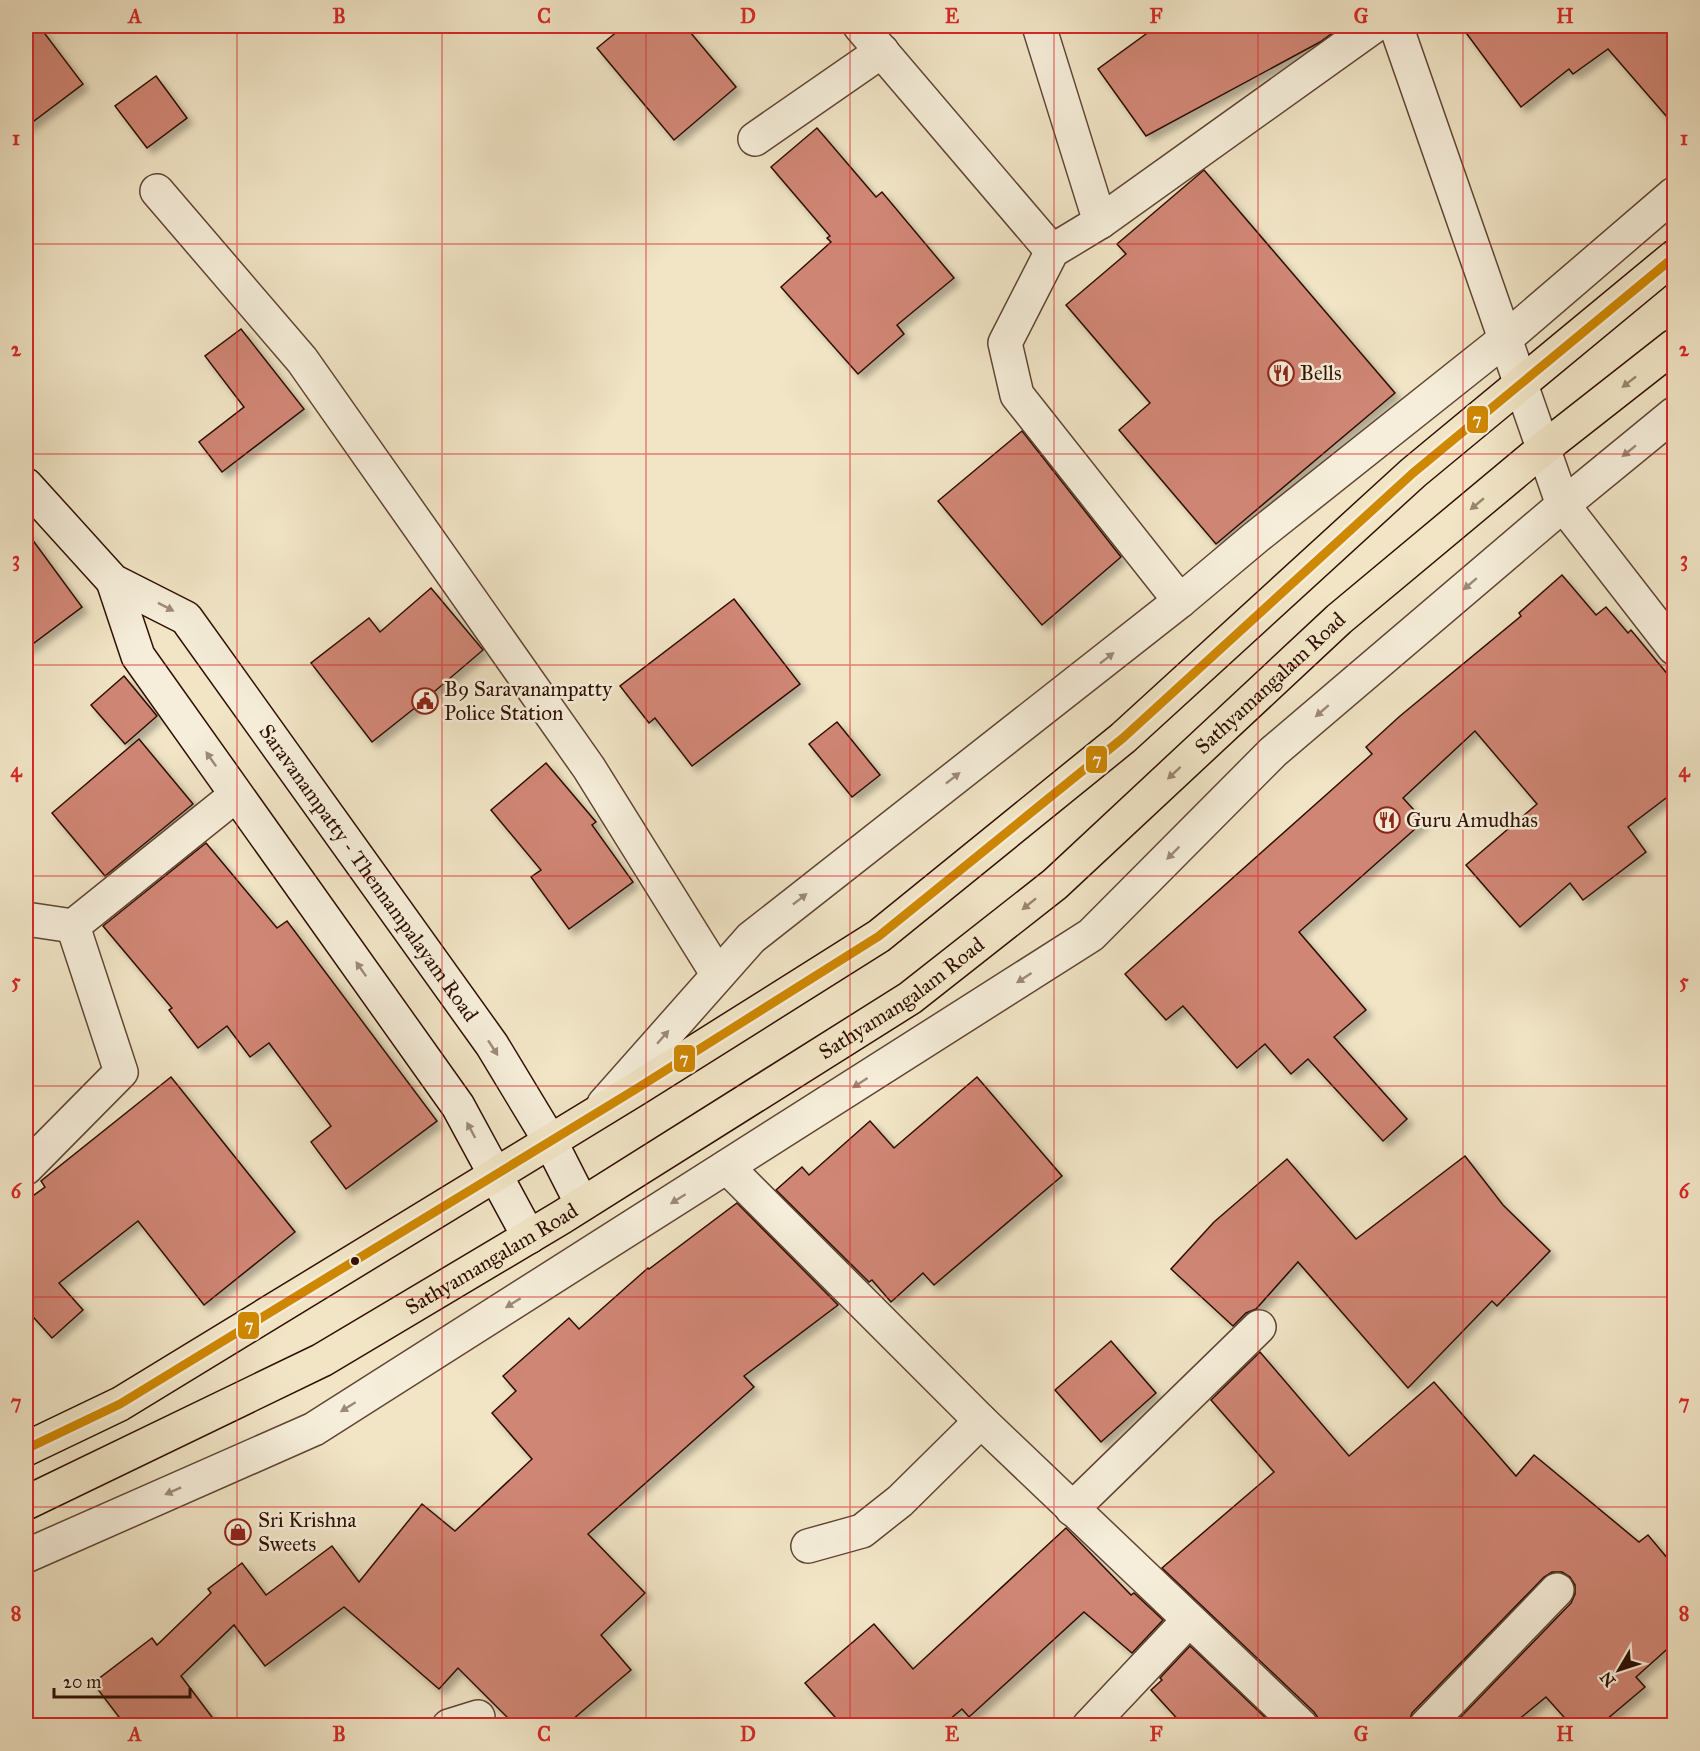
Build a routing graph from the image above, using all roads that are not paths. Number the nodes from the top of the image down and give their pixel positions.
1 (860, 26) edge
2 (1039, 26) edge
3 (1374, 26) edge
4 (1396, 26) edge
5 (882, 51) junction
6 (755, 139) dead end
7 (157, 191) dead end
8 (1674, 194) edge
9 (1100, 222) junction
10 (1052, 251) junction
11 (1674, 257) edge
12 (1504, 340) junction
13 (1674, 346) edge
14 (1521, 383) junction
15 (1674, 414) edge
16 (1544, 448) junction
17 (26, 485) edge
18 (1563, 505) junction
19 (113, 580) junction
20 (1180, 601) junction
21 (1674, 648) edge
22 (236, 795) junction
23 (26, 919) edge
24 (73, 926) junction
25 (718, 975) junction
26 (597, 1113) junction
27 (550, 1141) junction
28 (727, 1167) junction
29 (26, 1168) edge
30 (494, 1175) junction
31 (582, 1204) junction
32 (530, 1237) junction
33 (1259, 1327) dead end
34 (981, 1422) junction
35 (26, 1448) edge
36 (26, 1503) edge
37 (1072, 1509) junction
38 (808, 1546) dead end
39 (26, 1556) edge
40 (1557, 1590) dead end
41 (1189, 1620) junction
42 (1089, 1725) edge
43 (1301, 1725) edge
44 (1426, 1725) edge

1 - 5 street
2 - 9 street
3 - 9 street
4 - 12 street
5 - 6 street
5 - 10 street
7 - 25 street
8 - 12 street
9 - 10 street
10 - 20 street
11 - 14 highway
12 - 14 street
12 - 20 street
13 -> 16 highway, Sathyamangalam Road
14 - 16 street
14 - 26 highway
15 -> 18 street
16 - 18 street
16 -> 31 highway, Sathyamangalam Road
17 - 19 street, Saravanampatty - Thennampalayam Road
18 - 21 street
18 -> 28 street
22 -> 19 street, Saravanampatty - Thennampalayam Road
19 -> 27 street, Saravanampatty - Thennampalayam Road
25 -> 20 street
22 - 24 street
30 -> 22 street, Saravanampatty - Thennampalayam Road
23 - 24 street
24 - 29 street
26 -> 25 street
26 - 27 highway
27 - 30 highway
27 - 31 street, Saravanampatty - Thennampalayam Road
28 - 34 street
28 -> 39 street
30 - 32 street, Saravanampatty - Thennampalayam Road
30 - 35 highway
31 - 32 highway, Sathyamangalam Road
32 - 36 highway, Sathyamangalam Road
33 - 37 street
34 - 37 street
34 - 38 street
37 - 41 street
40 - 44 street
41 - 42 street
41 - 43 street

